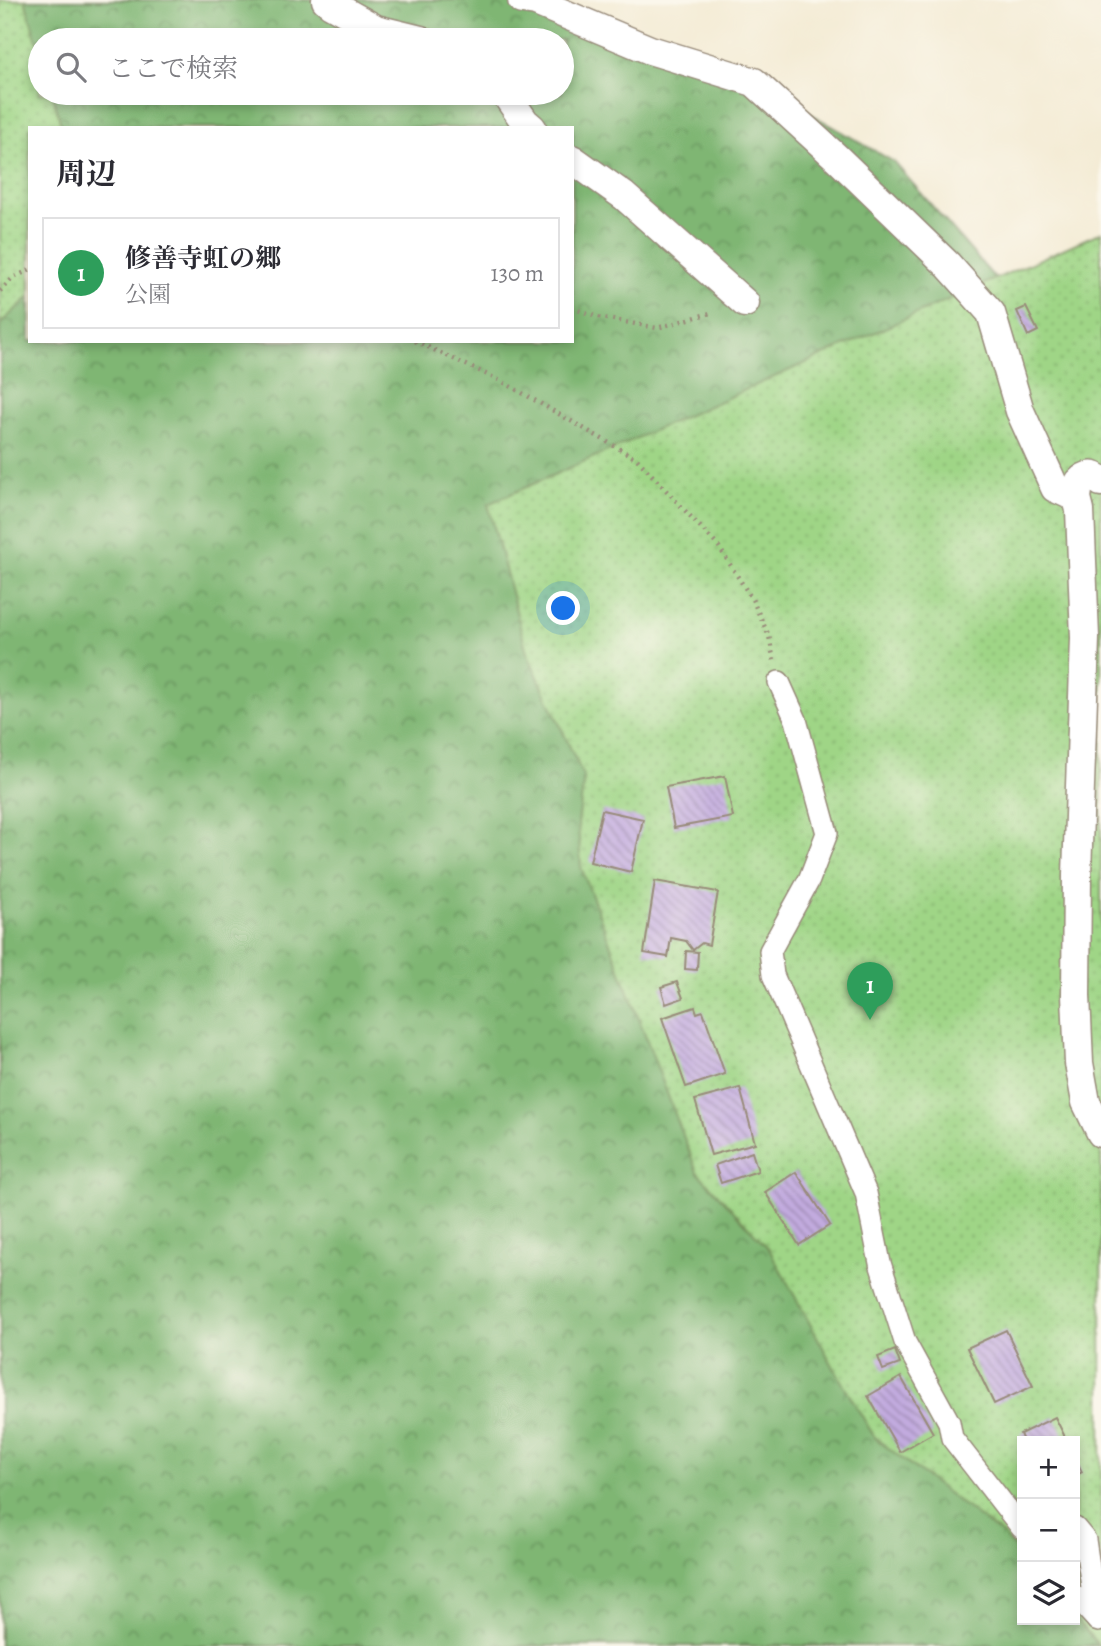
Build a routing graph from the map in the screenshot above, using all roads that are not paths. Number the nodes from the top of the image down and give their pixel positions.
1 (326, 0) edge
2 (522, 0) edge
3 (374, 28) edge
4 (513, 105) edge
5 (529, 126) edge
6 (574, 160) edge
7 (745, 303) road end
8 (1101, 482) edge
9 (1086, 501) edge
10 (779, 682) road end
11 (1101, 1133) edge
12 (1017, 1522) edge
13 (1080, 1534) edge
14 (1080, 1602) edge
15 (1099, 1623) edge

1 - 3 street
2 - 9 street
4 - 5 street
6 - 7 street
8 - 9 street
9 - 11 street
10 - 12 street
13 - 15 street
14 - 15 street

